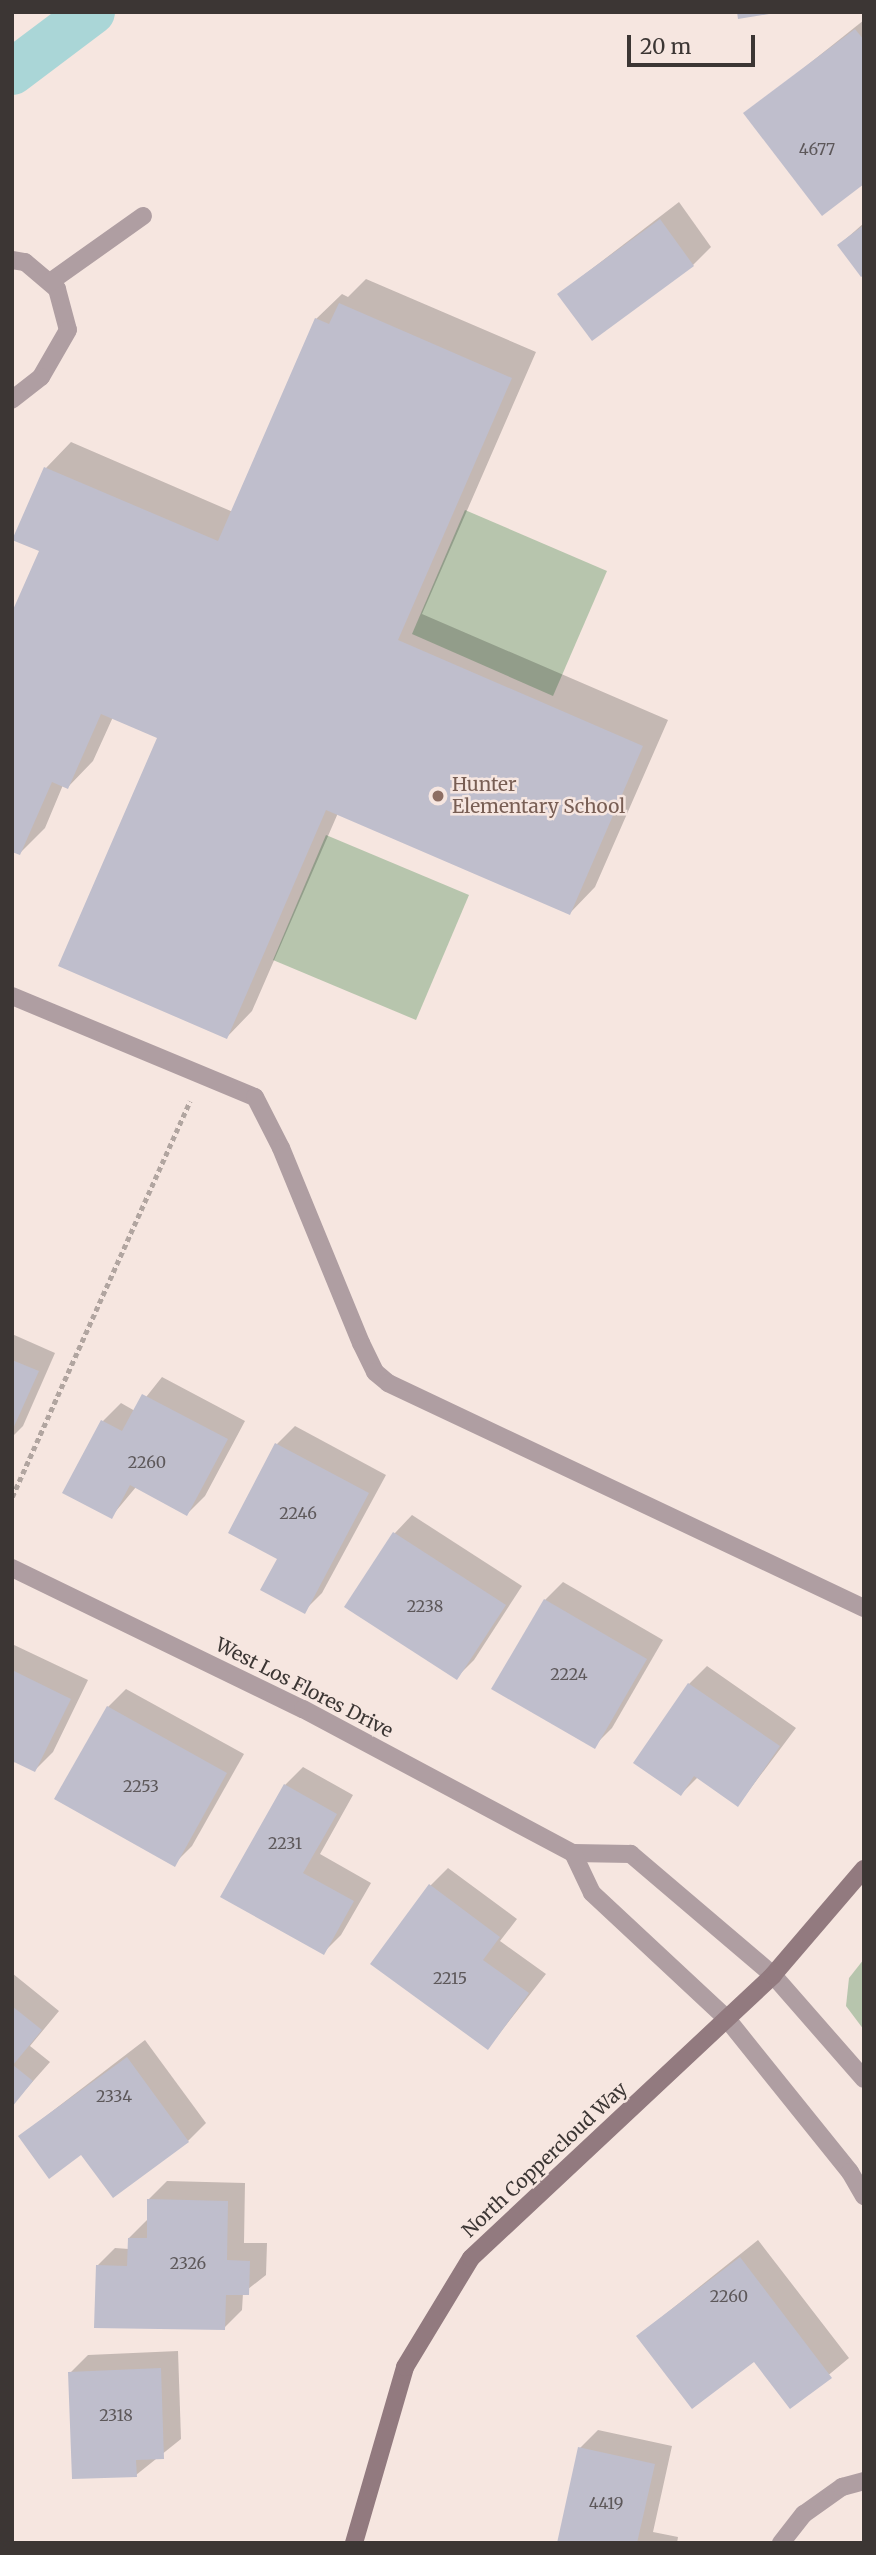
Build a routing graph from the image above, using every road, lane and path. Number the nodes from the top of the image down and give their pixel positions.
1 (143, 216) dead end
2 (12, 261) edge
3 (50, 282) junction
4 (12, 400) edge
5 (12, 996) edge
6 (202, 1075) junction
7 (12, 1497) edge
8 (12, 1568) edge
9 (864, 1608) edge
10 (573, 1853) junction
11 (864, 1869) edge
12 (774, 1976) junction
13 (727, 2019) junction
14 (864, 2079) edge
15 (864, 2196) edge
16 (864, 2481) edge
17 (354, 2543) edge
18 (781, 2543) edge

1 - 3 street
2 - 3 street
3 - 4 street
5 - 6 street
6 - 7 path
6 - 9 street
8 - 10 street, West Los Flores Drive
10 - 12 street, West Los Flores Drive
10 - 13 street
11 - 12 street, North Coppercloud Way
12 - 13 street, North Coppercloud Way
12 - 14 street, West Los Flores Drive
13 - 15 street
13 - 17 street, North Coppercloud Way
16 - 18 street

